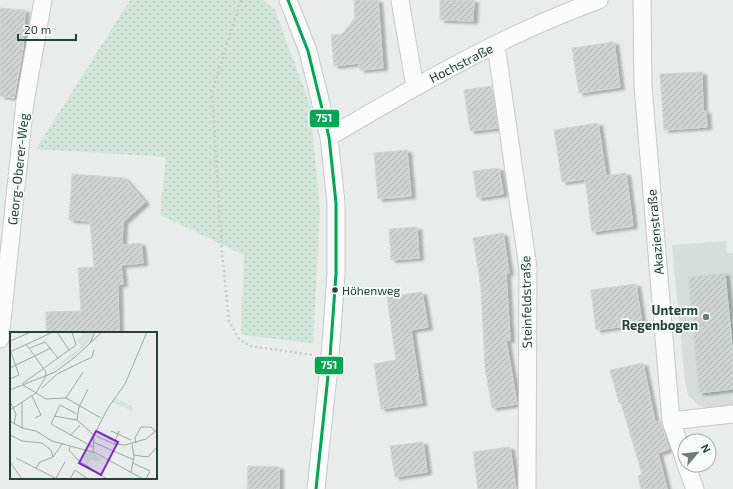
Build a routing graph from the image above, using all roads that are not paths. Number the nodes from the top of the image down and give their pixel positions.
1 (43, 0) edge
2 (288, 0) edge
3 (400, 0) edge
4 (599, 0) edge
5 (642, 0) edge
6 (496, 45) junction
7 (415, 87) junction
8 (329, 137) junction
9 (0, 339) edge
10 (733, 414) edge
11 (671, 421) junction
12 (677, 438) edge
13 (689, 473) edge
14 (316, 489) edge
15 (527, 489) edge
16 (695, 489) edge

1 - 9 street, Georg-Oberer-Weg
2 - 8 street
3 - 7 street
4 - 6 street, Hochstraße
5 - 11 street, Akazienstraße
6 - 7 street, Hochstraße
6 - 15 street, Steinfeldstraße
7 - 8 street, Hochstraße
8 - 14 street
10 - 11 street
11 - 12 street, Akazienstraße
13 - 16 street

